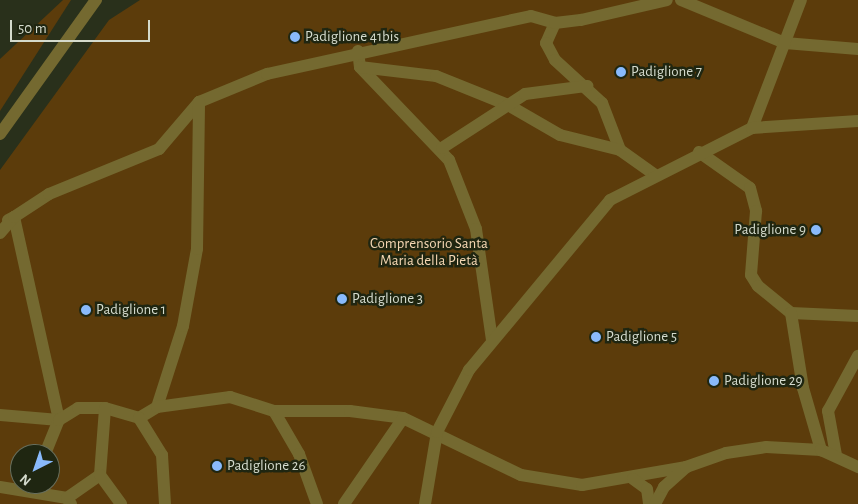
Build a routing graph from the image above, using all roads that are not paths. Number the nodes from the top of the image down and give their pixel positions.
1 (96, 0) edge
2 (667, 0) edge
3 (681, 0) edge
4 (801, 0) edge
5 (556, 23) junction
6 (784, 43) junction
7 (858, 49) edge
8 (358, 51) junction
9 (360, 67) junction
10 (587, 86) junction
11 (199, 102) junction
12 (508, 105) junction
13 (858, 121) edge
14 (752, 128) junction
15 (0, 134) edge
16 (442, 148) junction
17 (620, 150) junction
18 (699, 152) junction
19 (655, 176) junction
20 (14, 217) junction
21 (0, 224) edge
22 (0, 233) edge
23 (791, 313) junction
24 (858, 316) edge
25 (492, 340) junction
26 (858, 356) edge
27 (158, 407) junction
28 (105, 408) junction
29 (274, 411) junction
30 (0, 415) edge
31 (138, 418) junction
32 (403, 418) junction
33 (59, 420) junction
34 (437, 432) junction
35 (49, 444) edge
36 (822, 450) junction
37 (836, 455) junction
38 (686, 467) junction
39 (858, 467) edge
40 (100, 475) junction
41 (633, 479) junction
42 (35, 494) edge
43 (69, 501) edge
44 (121, 504) edge
45 (165, 504) edge
46 (317, 504) edge
47 (344, 504) edge
48 (425, 504) edge
49 (649, 504) edge
50 (655, 504) edge

1 - 15 street
2 - 5 street
3 - 6 street
4 - 6 street
5 - 8 street
5 - 10 street
6 - 7 street
6 - 14 street
8 - 9 street
8 - 11 street
9 - 12 street
9 - 16 street
10 - 12 street
10 - 17 street
11 - 20 street
11 - 27 street
12 - 16 street
12 - 17 street
13 - 14 street
14 - 18 street
16 - 25 street
17 - 19 street
18 - 19 street
18 - 23 street
19 - 25 street
20 - 21 street
20 - 22 street
20 - 33 street
23 - 24 street
23 - 36 street
25 - 34 street
26 - 37 street
27 - 29 street
27 - 31 street
28 - 31 street
28 - 33 street
28 - 40 street
29 - 32 street
29 - 46 street
30 - 33 street
31 - 45 street
32 - 34 street
32 - 47 street
33 - 35 street
34 - 41 street
34 - 48 street
36 - 37 street
36 - 38 street
37 - 39 street
38 - 41 street
38 - 50 street
40 - 43 street
40 - 44 street
41 - 49 street
42 - 43 street

